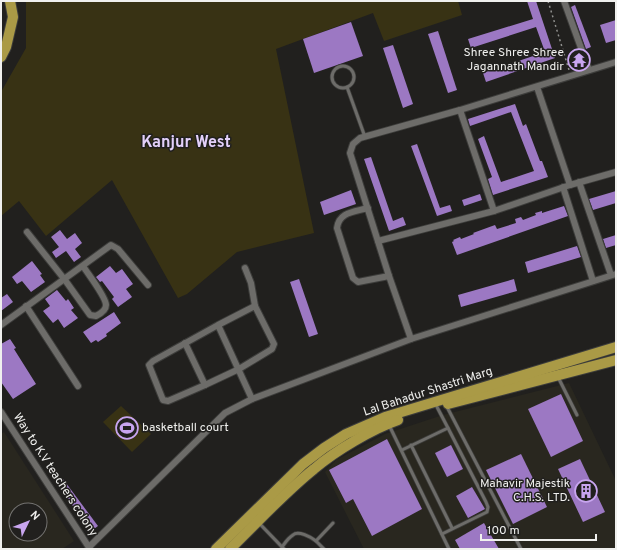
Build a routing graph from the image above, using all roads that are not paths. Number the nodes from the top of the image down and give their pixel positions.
1 (10, 1) edge
2 (564, 1) edge
3 (1, 57) edge
4 (616, 62) edge
5 (589, 70) junction
6 (347, 87) junction
7 (537, 87) junction
8 (460, 110) junction
9 (365, 137) junction
10 (616, 172) edge
11 (579, 182) junction
12 (570, 185) junction
13 (563, 187) junction
14 (368, 208) junction
15 (494, 211) junction
16 (27, 232) dead end
17 (378, 241) junction
18 (83, 266) junction
19 (245, 268) dead end
20 (613, 275) edge
21 (389, 276) junction
22 (65, 280) junction
23 (593, 281) junction
24 (148, 285) dead end
25 (26, 306) junction
26 (254, 306) junction
27 (1, 325) edge
28 (218, 325) junction
29 (411, 339) junction
30 (185, 343) junction
31 (616, 347) edge
32 (616, 360) edge
33 (239, 369) junction
34 (557, 376) junction
35 (206, 385) junction
36 (78, 386) dead end
37 (252, 399) junction
38 (441, 406) junction
39 (1, 412) edge
40 (577, 415) dead end
41 (387, 420) junction
42 (448, 428) junction
43 (411, 445) junction
44 (402, 450) junction
45 (258, 521) junction
46 (333, 523) dead end
47 (452, 528) junction
48 (442, 534) junction
49 (316, 541) junction
50 (90, 548) edge
51 (283, 548) edge
52 (216, 549) edge
53 (230, 549) edge
54 (324, 549) edge
55 (449, 549) edge
56 (520, 549) edge

1 - 3 main road
2 - 5 street
4 - 5 street
5 - 7 street
6 - 6 lane
6 - 9 lane
7 - 8 street
7 - 12 street
8 - 9 street
8 - 15 street
9 - 14 street
10 - 11 street
11 - 12 street
11 - 20 street
12 - 13 street
13 - 15 street
13 - 23 street
14 - 17 street
14 - 21 street
15 - 17 street
16 - 22 street
17 - 21 street
18 - 22 street
18 - 22 street
18 - 24 street
19 - 26 street
20 - 23 street
21 - 29 street
22 - 25 street
23 - 29 street
25 - 27 street
25 - 36 street
26 - 28 street
26 - 33 street
28 - 30 street
28 - 33 street
29 - 37 street
30 - 35 street
30 - 35 street
31 - 41 main road, Lal Bahadur Shastri Marg
32 - 34 main road, Lal Bahadur Shastri Marg
33 - 35 street
33 - 37 street
34 - 38 main road, Lal Bahadur Shastri Marg
34 - 40 lane
37 - 50 street
38 - 41 main road, Lal Bahadur Shastri Marg
38 - 42 lane
38 - 56 lane
39 - 50 street, Way to K.V teachers colony
41 - 44 lane
41 - 45 main road, Lal Bahadur Shastri Marg
41 - 52 main road, Lal Bahadur Shastri Marg
42 - 43 lane
42 - 47 lane
43 - 44 lane
43 - 47 lane
44 - 48 lane
45 - 51 lane
45 - 53 main road, Lal Bahadur Shastri Marg
46 - 49 lane
47 - 48 lane
48 - 55 lane
49 - 51 lane
49 - 54 lane

